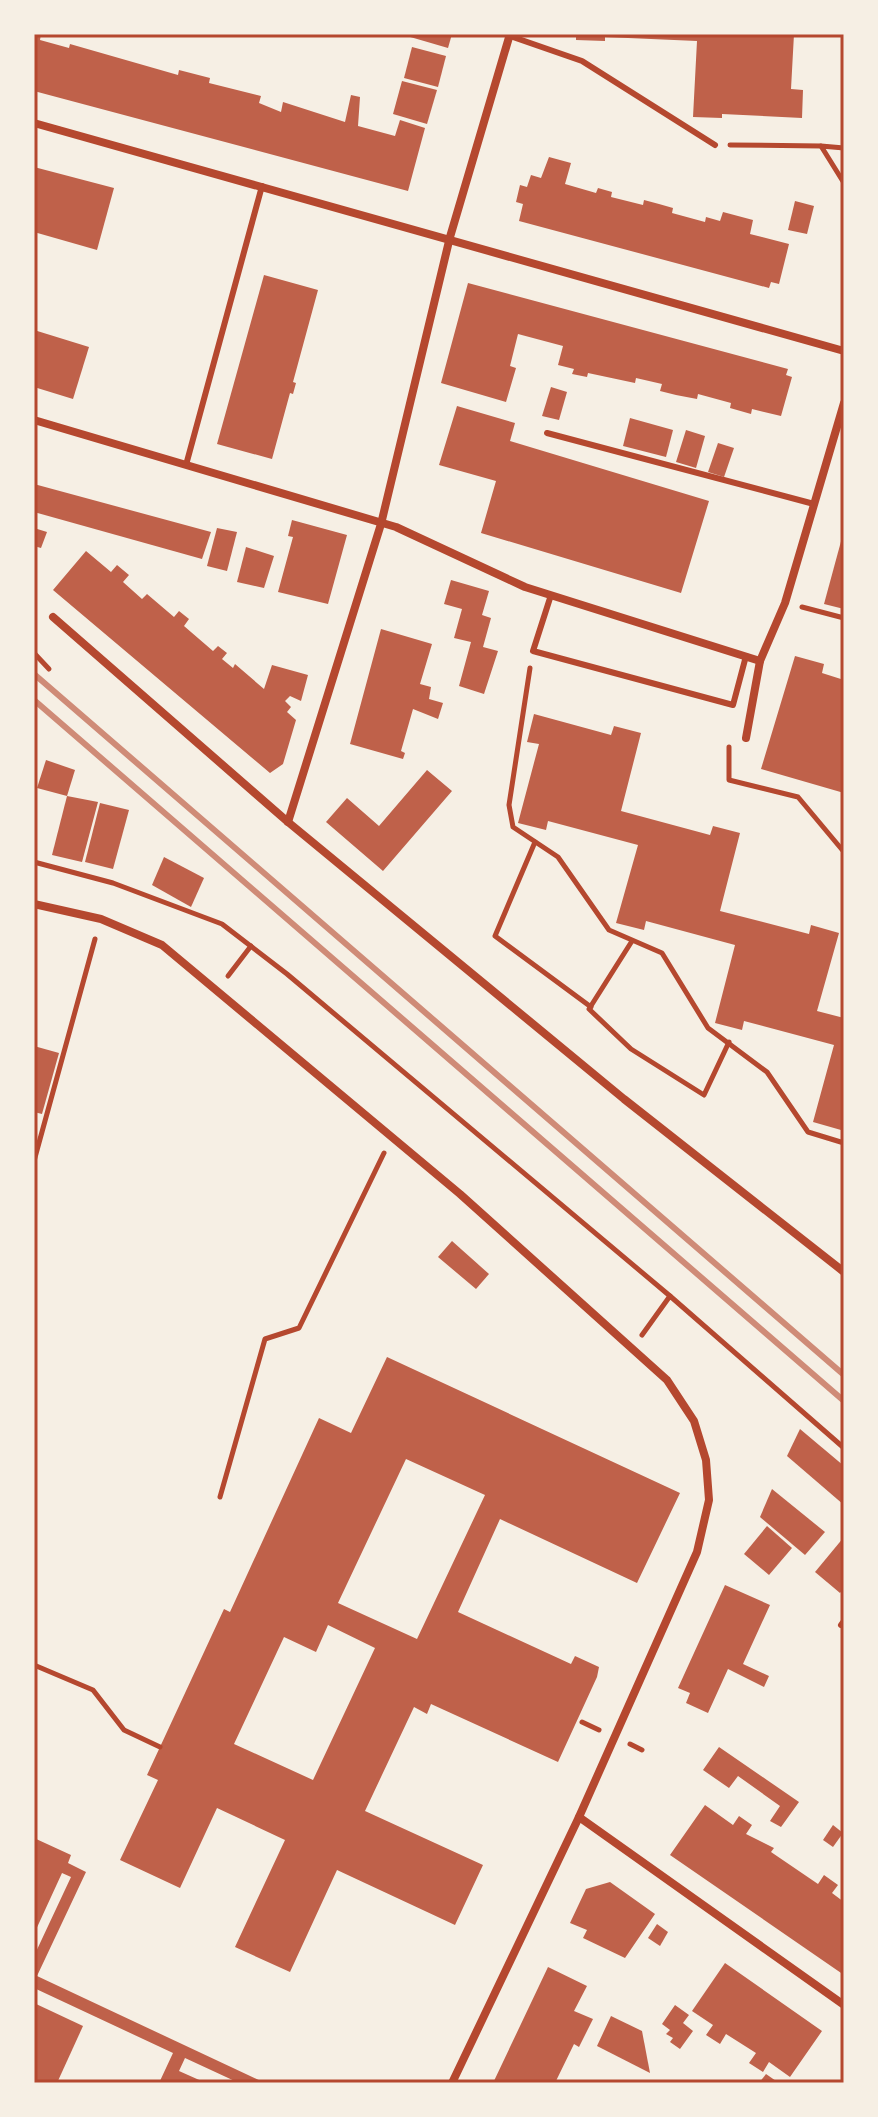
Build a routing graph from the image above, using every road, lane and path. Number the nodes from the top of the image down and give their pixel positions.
1 (510, 35) edge
2 (34, 123) edge
3 (715, 145) joint
4 (821, 146) junction
5 (844, 148) edge
6 (844, 183) edge
7 (262, 186) junction
8 (450, 237) junction
9 (844, 351) edge
10 (844, 403) edge
11 (34, 420) edge
12 (547, 433) dead end
13 (186, 465) junction
14 (814, 504) junction
15 (381, 524) junction
16 (551, 595) junction
17 (785, 603) junction
18 (53, 617) dead end
19 (844, 618) edge
20 (533, 651) junction
21 (34, 653) edge
22 (746, 656) junction
23 (760, 661) junction
24 (49, 669) dead end
25 (746, 738) joint
26 (288, 822) junction
27 (535, 842) junction
28 (844, 852) edge
29 (34, 862) edge
30 (34, 904) edge
31 (101, 919) junction
32 (632, 941) junction
33 (251, 946) junction
34 (228, 976) dead end
35 (591, 1007) junction
36 (729, 1042) junction
37 (37, 1141) edge
38 (844, 1143) edge
39 (34, 1161) edge
40 (380, 1162) dead end
41 (844, 1272) edge
42 (670, 1296) junction
43 (632, 1348) junction
44 (844, 1448) edge
45 (220, 1497) dead end
46 (34, 1665) edge
47 (160, 1747) dead end
48 (579, 1817) junction
49 (844, 2005) edge
50 (452, 2083) edge

1 - 3 lane
1 - 8 street
2 - 7 street
3 - 4 path
4 - 5 path
4 - 6 path
7 - 8 street
7 - 13 lane
8 - 9 street
8 - 15 street
10 - 14 street
11 - 13 street
12 - 14 lane
13 - 15 street
14 - 17 street
15 - 16 street
15 - 26 street
16 - 20 lane
16 - 22 street
17 - 19 path
17 - 23 street
18 - 26 street
20 - 22 lane
20 - 27 path
21 - 24 path
22 - 23 street
23 - 25 street
25 - 28 path
26 - 41 street
27 - 32 path
27 - 35 path
29 - 33 path
30 - 31 street
31 - 37 path
31 - 43 street
32 - 35 path
32 - 36 path
33 - 34 path
33 - 42 path
35 - 36 path
36 - 38 path
37 - 39 path
40 - 45 path
42 - 43 path
42 - 44 path
43 - 48 street
46 - 47 path
48 - 49 street
48 - 50 street

